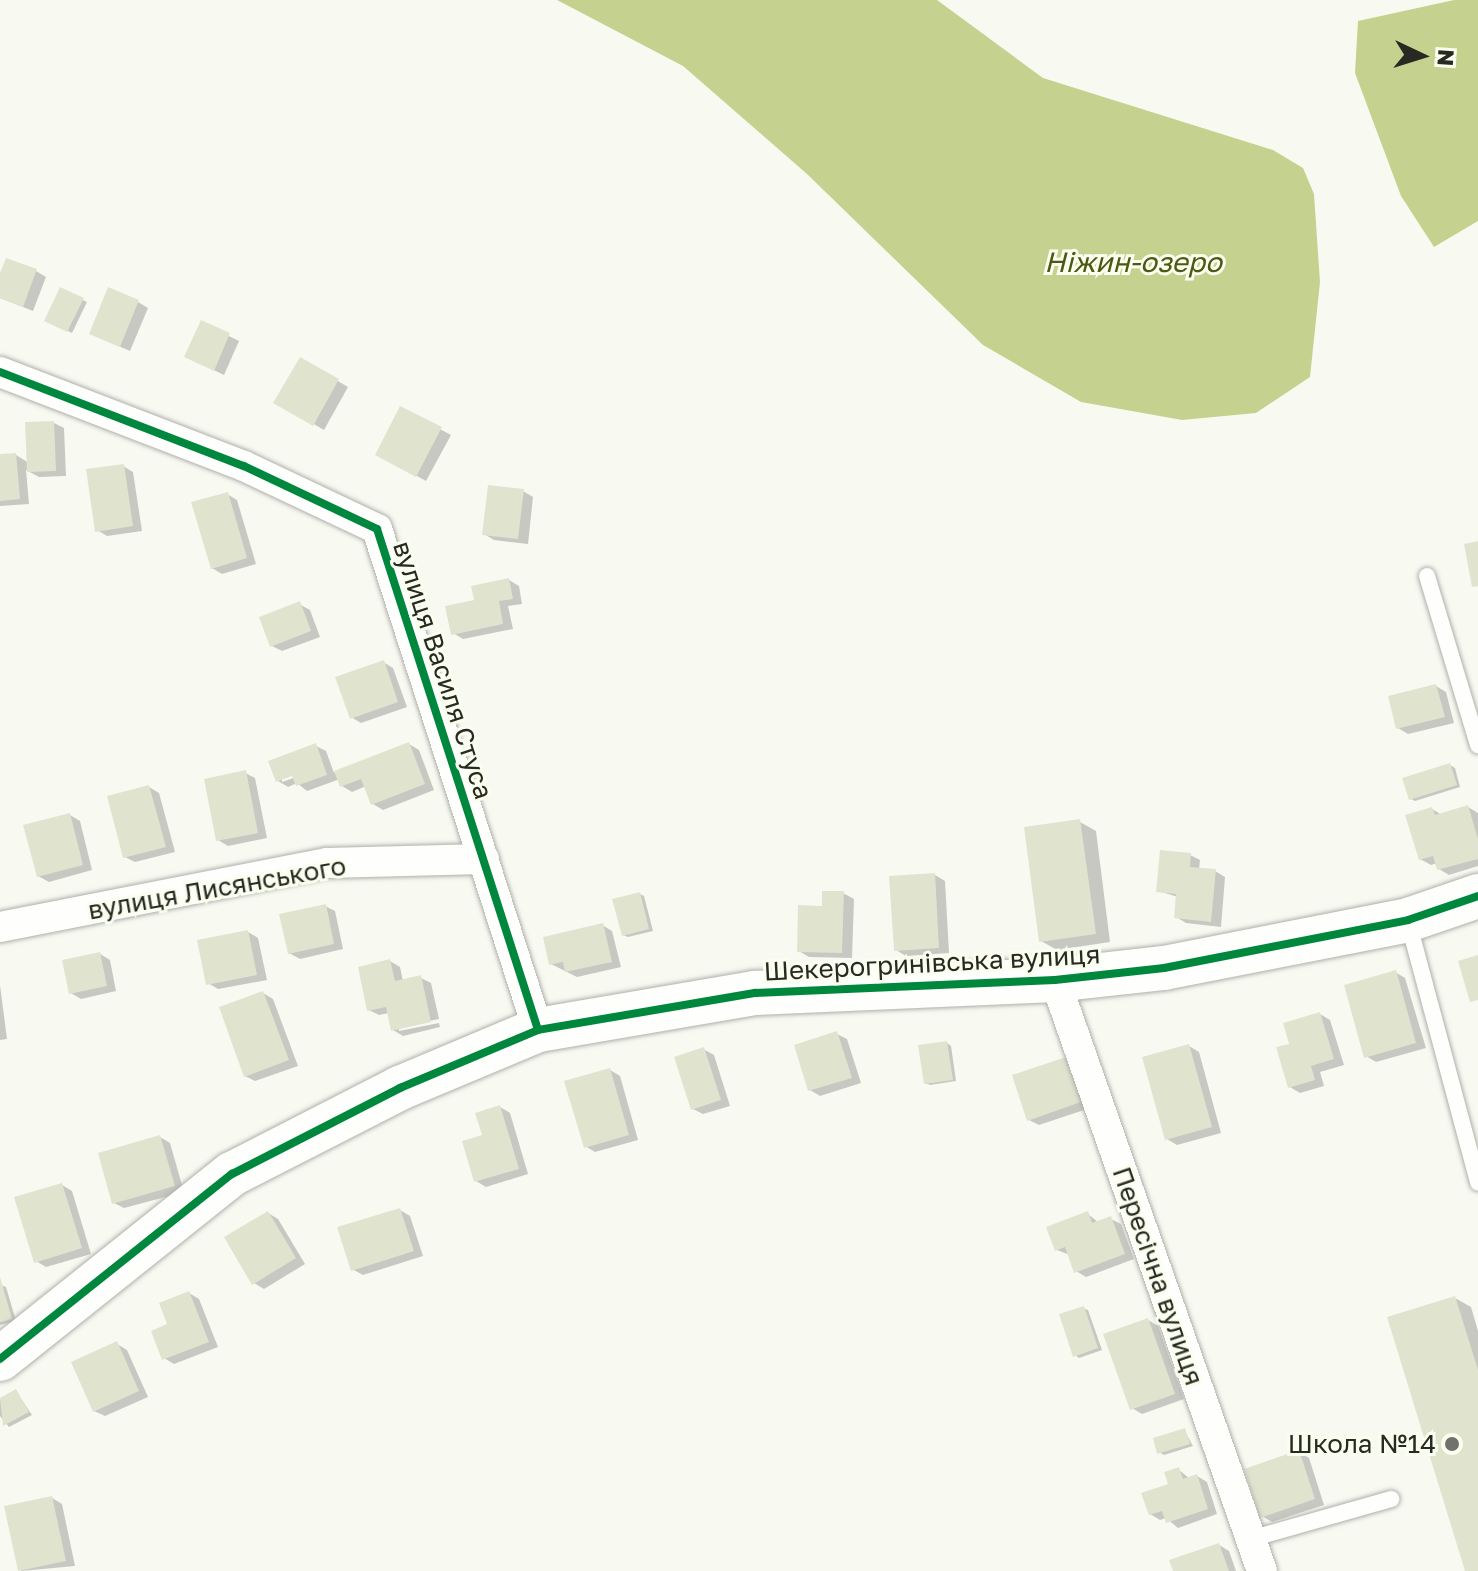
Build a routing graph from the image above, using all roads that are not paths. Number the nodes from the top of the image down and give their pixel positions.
1 (0, 372) edge
2 (1427, 576) dead end
3 (1478, 745) edge
4 (484, 859) junction
5 (1478, 896) edge
6 (1408, 920) junction
7 (0, 927) edge
8 (1055, 980) junction
9 (538, 1030) junction
10 (1478, 1183) edge
11 (0, 1359) edge
12 (1391, 1499) dead end
13 (1250, 1539) junction
14 (1262, 1571) edge

1 - 4 street, вулиця Василя Стуса
2 - 3 lane
4 - 7 street, вулиця Лисянського
4 - 9 street, вулиця Василя Стуса
5 - 6 street, Шекерогринівська вулиця
6 - 8 street, Шекерогринівська вулиця
6 - 10 lane
8 - 9 street, Шекерогринівська вулиця
8 - 13 street, Пересічна вулиця
9 - 11 street, Шекерогринівська вулиця
12 - 13 lane
13 - 14 street, Пересічна вулиця

